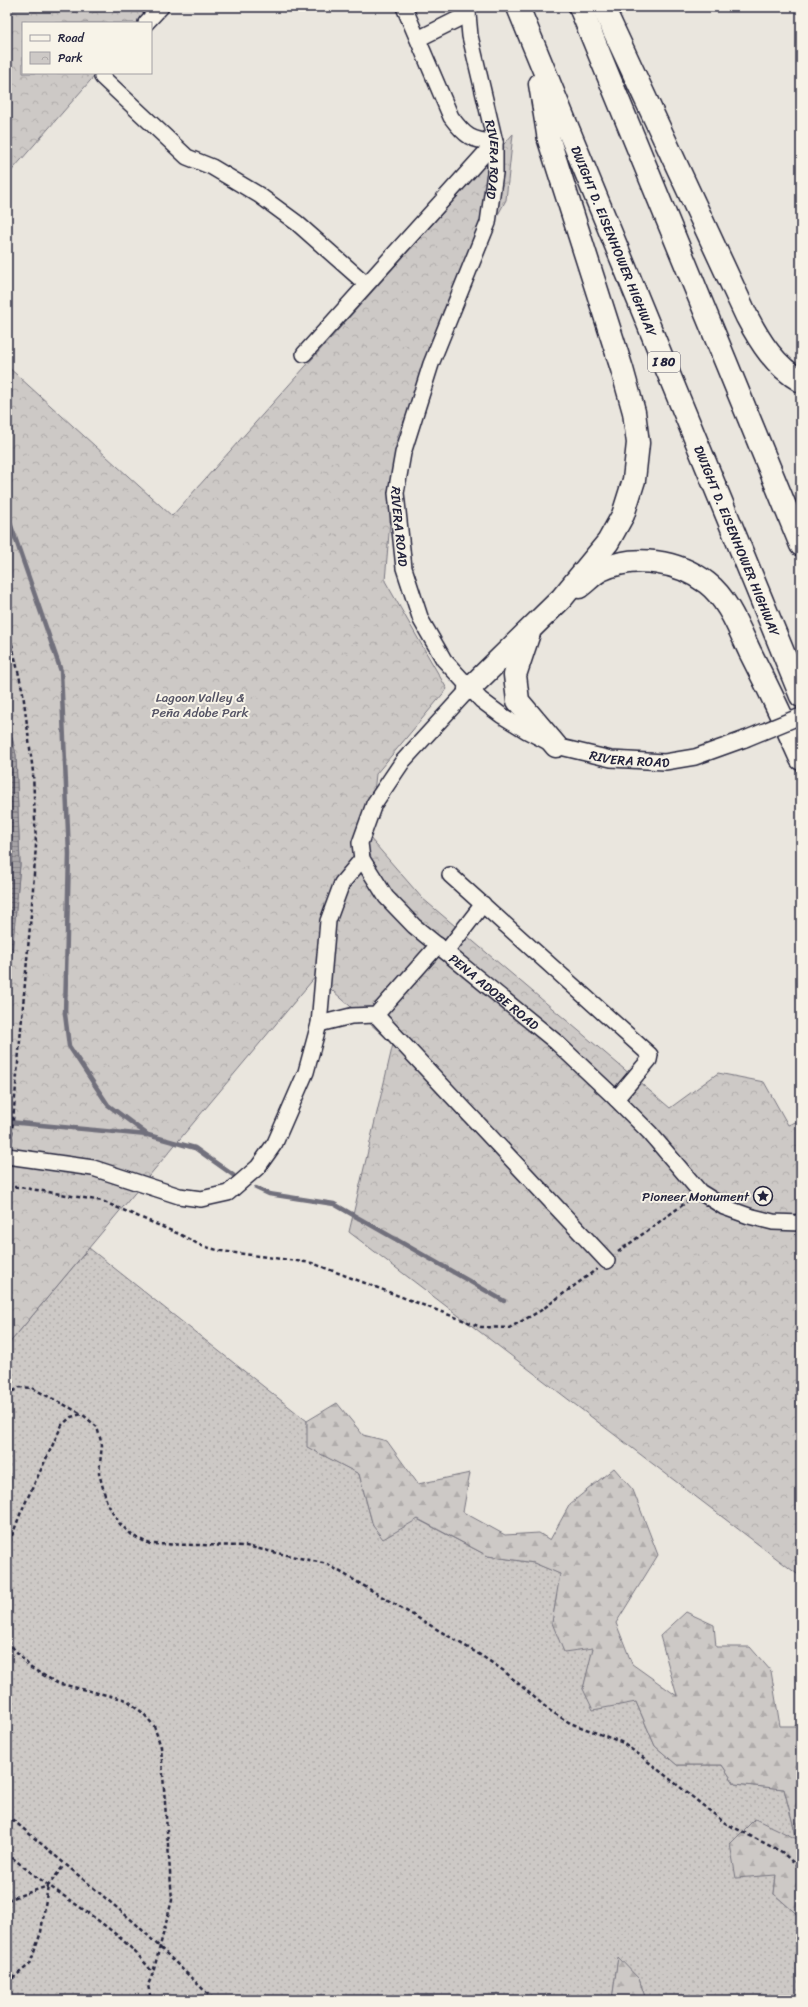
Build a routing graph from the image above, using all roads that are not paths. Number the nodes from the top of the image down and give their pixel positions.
1 (161, 7) edge
2 (404, 7) edge
3 (518, 7) edge
4 (580, 7) edge
5 (603, 7) edge
6 (466, 10) edge
7 (147, 22) edge
8 (418, 39) junction
9 (535, 49) junction
10 (104, 74) edge
11 (495, 142) junction
12 (366, 284) junction
13 (304, 354) dead end
14 (801, 381) edge
15 (801, 545) edge
16 (562, 598) junction
17 (531, 629) junction
18 (469, 689) junction
19 (801, 696) edge
20 (801, 716) edge
21 (556, 746) junction
22 (801, 759) edge
23 (362, 859) junction
24 (450, 875) dead end
25 (483, 904) junction
26 (442, 949) junction
27 (376, 1015) junction
28 (319, 1024) junction
29 (616, 1099) junction
30 (7, 1156) edge
31 (801, 1223) edge
32 (606, 1261) road end

1 - 7 street
2 - 8 street
3 - 9 highway, DWIGHT D. EISENHOWER HIGHWAY / I 80
4 - 15 highway
5 - 14 highway
6 - 8 street
6 - 11 street, RIVERA ROAD
8 - 11 street
9 - 16 highway
9 - 19 highway, DWIGHT D. EISENHOWER HIGHWAY / I 80
10 - 12 street
11 - 12 street
11 - 18 street, RIVERA ROAD
12 - 13 street
16 - 17 highway
16 - 22 highway
17 - 18 highway
17 - 21 highway
18 - 21 street, RIVERA ROAD
18 - 23 street
20 - 21 street, RIVERA ROAD, bridge
23 - 26 street, PENA ADOBE ROAD
23 - 28 street
24 - 25 street
25 - 26 street
25 - 29 street
26 - 27 street
26 - 29 street, PENA ADOBE ROAD
27 - 28 street
27 - 32 street
28 - 30 street
29 - 31 street, PENA ADOBE ROAD

